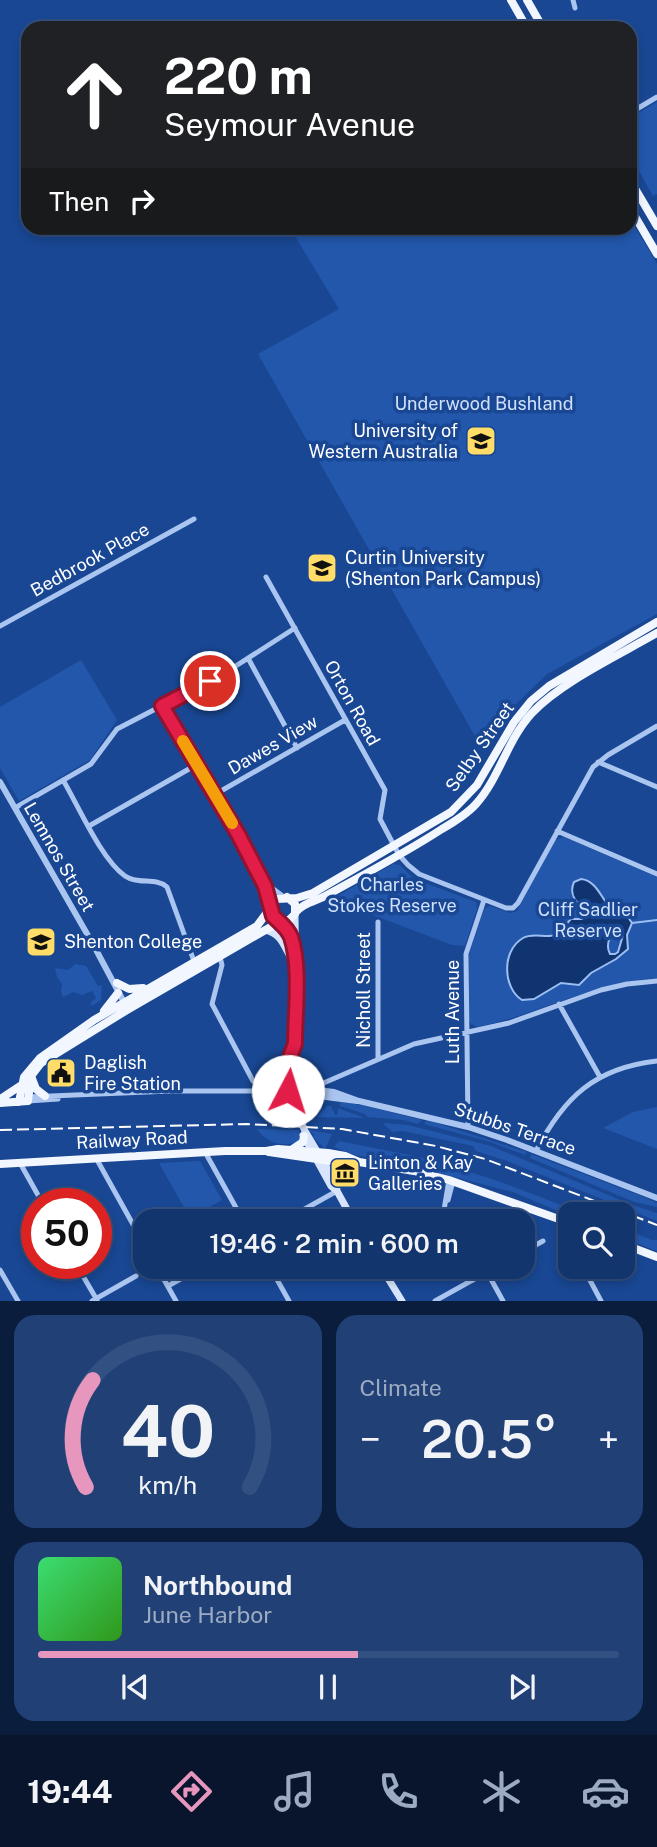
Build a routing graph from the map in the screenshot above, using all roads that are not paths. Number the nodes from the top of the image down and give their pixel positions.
1 (511, 0) edge
2 (527, 0) edge
3 (573, 0) edge
4 (575, 8) dead end
5 (523, 21) edge
6 (539, 21) edge
7 (657, 97) edge
8 (637, 109) edge
9 (637, 192) edge
10 (637, 220) edge
11 (657, 226) edge
12 (657, 254) edge
13 (194, 519) dead end
14 (266, 577) dead end
15 (657, 622) edge
16 (0, 626) edge
17 (295, 628) junction
18 (657, 633) edge
19 (640, 637) junction
20 (248, 658) junction
21 (162, 706) junction
22 (345, 720) junction
23 (657, 726) edge
24 (297, 748) junction
25 (598, 762) junction
26 (196, 765) junction
27 (64, 780) junction
28 (0, 782) edge
29 (657, 787) edge
30 (214, 795) junction
31 (460, 804) junction
32 (15, 808) junction
33 (468, 811) junction
34 (89, 826) junction
35 (557, 831) junction
36 (238, 834) junction
37 (397, 850) junction
38 (657, 874) edge
39 (285, 897) junction
40 (484, 900) junction
41 (271, 908) junction
42 (295, 914) junction
43 (281, 921) junction
44 (379, 922) dead end
45 (265, 930) junction
46 (94, 946) junction
47 (220, 957) junction
48 (196, 965) junction
49 (295, 966) junction
50 (657, 981) edge
51 (117, 983) junction
52 (146, 988) junction
53 (118, 993) junction
54 (559, 1004) junction
55 (127, 1005) junction
56 (94, 1020) junction
57 (467, 1032) junction
58 (378, 1059) junction
59 (657, 1062) edge
60 (31, 1076) junction
61 (600, 1077) junction
62 (253, 1081) dead end
63 (20, 1086) junction
64 (292, 1090) junction
65 (258, 1091) junction
66 (270, 1091) dead end
67 (310, 1092) junction
68 (45, 1096) junction
69 (68, 1096) junction
70 (23, 1099) junction
71 (1, 1100) edge
72 (292, 1106) junction
73 (468, 1127) junction
74 (304, 1136) junction
75 (291, 1150) junction
76 (536, 1150) junction
77 (266, 1151) junction
78 (205, 1152) junction
79 (317, 1155) junction
80 (96, 1158) junction
81 (20, 1163) junction
82 (0, 1164) edge
83 (451, 1181) junction
84 (34, 1188) edge
85 (337, 1191) junction
86 (657, 1198) edge
87 (237, 1209) edge
88 (304, 1209) edge
89 (347, 1209) edge
90 (444, 1209) edge
91 (558, 1218) edge
92 (133, 1224) edge
93 (543, 1241) dead end
94 (535, 1245) edge
95 (635, 1249) edge
96 (657, 1257) edge
97 (0, 1270) edge
98 (133, 1278) edge
99 (84, 1279) edge
100 (164, 1279) edge
101 (181, 1279) edge
102 (277, 1279) edge
103 (388, 1279) edge
104 (491, 1279) edge
105 (589, 1279) edge
106 (472, 1280) edge
107 (168, 1286) junction
108 (95, 1300) edge
109 (18, 1301) edge
110 (176, 1301) edge
111 (289, 1301) edge
112 (400, 1301) edge
113 (435, 1301) edge
114 (503, 1301) edge
115 (601, 1301) edge

1 - 5 main road
2 - 6 main road
3 - 4 street
7 - 8 street
9 - 11 main road
10 - 12 main road
13 - 16 street, Bedbrook Place
14 - 17 street, Orton Road
15 - 19 main road, Selby Street
17 - 20 street
17 - 22 street, Orton Road
18 - 19 main road, Selby Street
19 - 31 main road, Selby Street
19 - 33 main road, Selby Street
20 - 21 street
20 - 24 street
21 - 26 street
21 - 27 street
22 - 24 street, Dawes View
22 - 37 street, Orton Road
23 - 25 street
24 - 30 street, Dawes View
25 - 29 street
25 - 35 street
26 - 30 street
26 - 34 street
27 - 32 street
27 - 34 street
28 - 32 street, Lemnos Street
30 - 36 street
31 - 33 main road
31 - 37 main road, Selby Street
32 - 46 street, Lemnos Street
33 - 37 main road, Selby Street
34 - 48 street
35 - 38 street
35 - 40 street
36 - 39 street
36 - 41 street
37 - 39 main road, Selby Street
37 - 40 street
37 - 42 main road, Selby Street
39 - 41 main road
39 - 42 main road
40 - 57 street, Luth Avenue
41 - 43 main road
41 - 48 main road
42 - 43 main road
42 - 49 main road
43 - 45 main road
43 - 49 main road
44 - 58 street, Nicholl Street
45 - 47 main road
45 - 49 main road
46 - 51 street, Lemnos Street
46 - 53 street, Lemnos Street
47 - 48 main road
47 - 62 street
48 - 52 main road
48 - 55 main road
49 - 64 main road
50 - 54 street
51 - 52 main road
51 - 55 street, Lemnos Street
52 - 55 main road
53 - 55 street, Lemnos Street
53 - 56 main road
54 - 57 street
54 - 61 street
55 - 56 main road
55 - 60 main road
56 - 63 main road
57 - 58 street
57 - 73 street, Luth Avenue
58 - 67 street
59 - 61 street
60 - 68 main road
60 - 70 main road
61 - 76 street
63 - 70 main road
63 - 71 main road
64 - 67 street, Stubbs Terrace
64 - 72 main road
65 - 66 street
65 - 69 street
65 - 72 street
67 - 72 street
67 - 73 street, Stubbs Terrace
68 - 69 street
68 - 70 street
69 - 70 street
70 - 71 main road
72 - 74 main road
72 - 79 main road
73 - 76 street, Stubbs Terrace
74 - 75 main road
74 - 79 main road
75 - 77 main road, Railway Road
75 - 79 main road, Railway Road
76 - 86 street, Stubbs Terrace
77 - 78 main road, Railway Road
77 - 79 main road, Railway Road
78 - 80 main road, Railway Road
78 - 87 street
79 - 83 main road, Railway Road
79 - 85 main road
80 - 81 main road, Railway Road
80 - 92 street
81 - 82 main road, Railway Road
81 - 84 street
83 - 90 street
83 - 91 main road, Railway Road
85 - 88 street
85 - 89 main road
93 - 94 street
95 - 96 main road
97 - 109 street
98 - 108 street
99 - 108 street
100 - 107 street
101 - 107 street
102 - 111 street
103 - 112 main road
104 - 114 street
105 - 115 street
106 - 113 street
107 - 110 street

